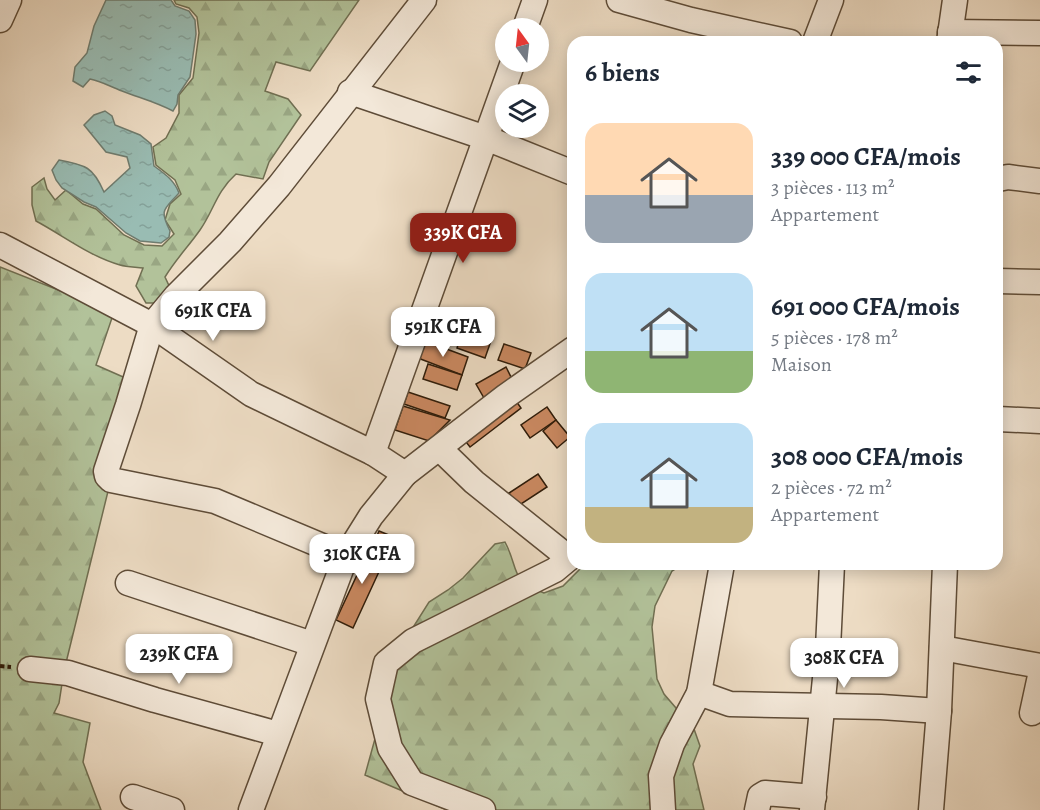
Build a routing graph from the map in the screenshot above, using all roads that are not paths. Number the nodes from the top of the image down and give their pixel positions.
1 (9, 0) edge
2 (424, 0) edge
3 (535, 0) edge
4 (620, 0) edge
5 (831, 0) edge
6 (953, 1) edge
7 (529, 18) edge
8 (0, 20) edge
9 (1040, 33) edge
10 (763, 36) edge
11 (817, 36) edge
12 (950, 36) edge
13 (972, 36) edge
14 (509, 72) edge
15 (350, 92) junction
16 (486, 138) junction
17 (567, 171) edge
18 (1003, 178) edge
19 (1040, 182) edge
20 (0, 245) edge
21 (1003, 281) edge
22 (1040, 282) edge
23 (152, 325) junction
24 (567, 353) edge
25 (1003, 419) edge
26 (1040, 421) edge
27 (440, 449) junction
28 (373, 453) junction
29 (405, 474) junction
30 (567, 554) edge
31 (346, 556) junction
32 (567, 560) edge
33 (721, 570) edge
34 (832, 570) edge
35 (945, 570) edge
36 (128, 583) dead end
37 (312, 644) junction
38 (942, 648) junction
39 (1040, 666) edge
40 (30, 669) dead end
41 (1040, 676) edge
42 (699, 693) junction
43 (821, 706) junction
44 (939, 711) junction
45 (1032, 713) dead end
46 (278, 734) junction
47 (133, 797) dead end
48 (813, 804) edge
49 (259, 808) edge
50 (172, 810) edge
51 (483, 810) edge
52 (663, 810) edge
53 (757, 810) edge
54 (931, 810) edge

1 - 8 street
2 - 15 street
3 - 7 street
4 - 10 street
5 - 11 street
6 - 12 street
9 - 13 street
14 - 16 street
15 - 16 street
15 - 23 street
16 - 17 street
16 - 28 street
18 - 19 street
20 - 23 street
21 - 22 street
23 - 28 street
23 - 31 street
24 - 27 street
25 - 26 street
27 - 29 street
27 - 30 street
28 - 29 street
29 - 31 street
31 - 37 street
32 - 51 street
33 - 42 street
34 - 43 street
35 - 38 street
36 - 37 street
37 - 46 street
38 - 39 street
38 - 44 street
40 - 46 street
41 - 45 street
42 - 43 street
42 - 52 street
43 - 44 street
43 - 48 street
44 - 54 street
46 - 49 street
47 - 50 street
48 - 53 street

